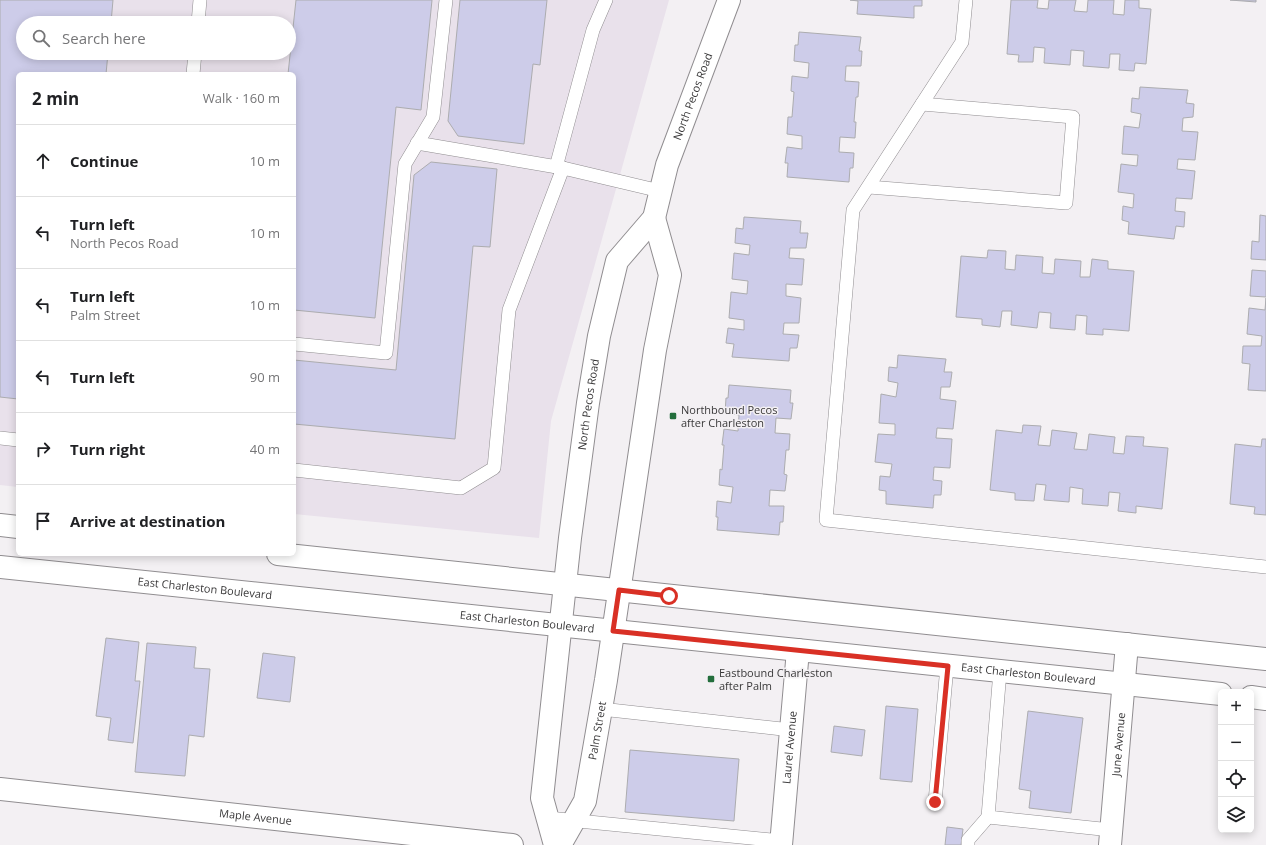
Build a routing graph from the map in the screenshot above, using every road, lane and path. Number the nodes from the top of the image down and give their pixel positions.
1 (200, 0) edge
2 (446, 0) edge
3 (606, 0) edge
4 (729, 0) edge
5 (966, 0) edge
6 (199, 16) edge
7 (194, 60) edge
8 (193, 72) edge
9 (922, 104) junction
10 (417, 143) junction
11 (559, 168) junction
12 (869, 187) junction
13 (660, 191) junction
14 (654, 218) junction
15 (296, 344) edge
16 (0, 438) edge
17 (16, 440) edge
18 (296, 470) edge
19 (0, 525) edge
20 (16, 527) edge
21 (289, 556) edge
22 (0, 567) edge
23 (1266, 567) edge
24 (562, 605) junction
25 (616, 611) junction
26 (1127, 644) junction
27 (798, 650) junction
28 (1266, 659) edge
29 (948, 666) junction
30 (1000, 671) junction
31 (1123, 684) junction
32 (1218, 694) edge
33 (1254, 697) edge
34 (1266, 699) edge
35 (601, 709) junction
36 (791, 730) junction
37 (0, 789) edge
38 (935, 802) dead end
39 (988, 817) junction
40 (548, 818) junction
41 (574, 820) junction
42 (382, 838) edge
43 (1111, 838) edge
44 (781, 843) edge
45 (512, 845) edge
46 (555, 845) edge
47 (560, 845) edge
48 (968, 845) edge

1 - 6 lane
2 - 10 lane
3 - 11 lane
4 - 13 main road, North Pecos Road
5 - 9 lane
7 - 8 lane
9 - 12 lane
9 - 12 lane
10 - 11 lane
10 - 15 lane
11 - 13 lane
11 - 18 lane
12 - 23 lane
13 - 14 main road, North Pecos Road
14 - 24 main road, North Pecos Road
14 - 25 main road, North Pecos Road
16 - 17 lane
19 - 20 main road
21 - 24 main road, East Charleston Boulevard
22 - 24 main road, East Charleston Boulevard
24 - 25 main road, East Charleston Boulevard
24 - 25 main road, East Charleston Boulevard
24 - 40 main road
25 - 26 main road, East Charleston Boulevard
25 - 27 main road, East Charleston Boulevard
25 - 35 main road, Palm Street
26 - 28 main road, East Charleston Boulevard
26 - 31 main road, June Avenue
27 - 29 main road, East Charleston Boulevard
27 - 36 main road, Laurel Avenue
29 - 30 main road, East Charleston Boulevard
29 - 38 lane
30 - 31 main road, East Charleston Boulevard
30 - 39 lane
31 - 32 main road, East Charleston Boulevard
31 - 43 main road, June Avenue
33 - 34 main road
35 - 36 lane
35 - 41 main road, Palm Street
36 - 44 main road, Laurel Avenue
37 - 42 main road, Maple Avenue
39 - 43 lane
39 - 48 lane
40 - 41 lane
40 - 46 main road
41 - 44 lane
41 - 47 main road, Palm Street
42 - 45 main road, Maple Avenue

